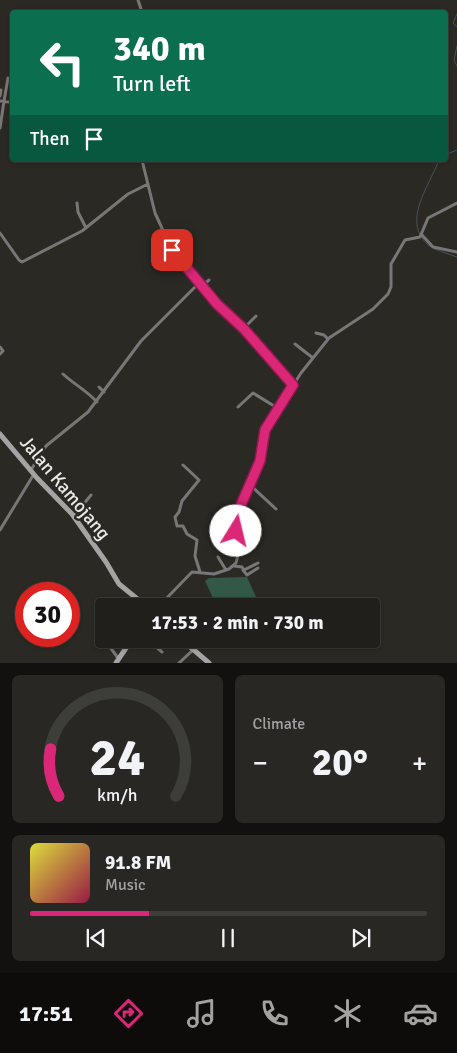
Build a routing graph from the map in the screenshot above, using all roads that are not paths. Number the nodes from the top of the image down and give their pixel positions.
1 (8, 78) dead end
2 (1, 90) edge
3 (0, 96) edge
4 (3, 101) edge
5 (9, 102) dead end
6 (0, 128) edge
7 (142, 162) edge
8 (148, 184) junction
9 (77, 203) dead end
10 (457, 203) edge
11 (86, 228) junction
12 (0, 233) edge
13 (421, 236) junction
14 (170, 248) junction
15 (457, 252) edge
16 (159, 258) dead end
17 (210, 280) dead end
18 (201, 284) junction
19 (256, 316) dead end
20 (244, 329) junction
21 (316, 333) dead end
22 (328, 339) junction
23 (295, 344) dead end
24 (0, 347) edge
25 (0, 354) edge
26 (313, 358) junction
27 (63, 374) dead end
28 (293, 385) junction
29 (98, 387) dead end
30 (104, 392) junction
31 (97, 402) junction
32 (238, 408) dead end
33 (279, 409) junction
34 (0, 434) edge
35 (183, 465) dead end
36 (32, 473) junction
37 (249, 484) junction
38 (92, 496) dead end
39 (276, 509) dead end
40 (73, 516) junction
41 (0, 530) edge
42 (218, 557) dead end
43 (258, 563) dead end
44 (233, 566) junction
45 (258, 568) dead end
46 (243, 569) junction
47 (226, 570) junction
48 (200, 572) junction
49 (136, 598) edge
50 (167, 598) edge
51 (111, 648) edge
52 (126, 648) edge
53 (157, 648) edge
54 (192, 648) edge
55 (194, 650) junction
56 (162, 652) dead end
57 (117, 660) edge
58 (179, 663) edge
59 (209, 663) edge

1 - 4 street
2 - 3 street
4 - 5 street
4 - 6 street
7 - 8 street
8 - 11 street
8 - 14 street
9 - 11 street
10 - 13 street
11 - 12 street
13 - 15 street
13 - 22 street
14 - 16 street
14 - 18 street
17 - 18 street
18 - 20 street
18 - 30 street
19 - 20 street
20 - 28 street
21 - 22 street
22 - 26 street
23 - 26 street
24 - 25 street
26 - 28 street
27 - 31 street
28 - 33 street
29 - 30 street
30 - 31 street
31 - 36 street
32 - 33 street
33 - 37 street
34 - 36 main road, Jalan Kamojang
35 - 48 street
36 - 40 main road, Jalan Kamojang
36 - 41 street
37 - 39 street
37 - 44 street
38 - 40 street
40 - 49 main road, Jalan Kamojang
42 - 47 street
43 - 46 street
44 - 46 street
44 - 47 street
45 - 46 street
47 - 48 street
48 - 50 street
51 - 57 street
52 - 57 main road
53 - 56 street
54 - 55 main road
55 - 58 street
55 - 59 main road

